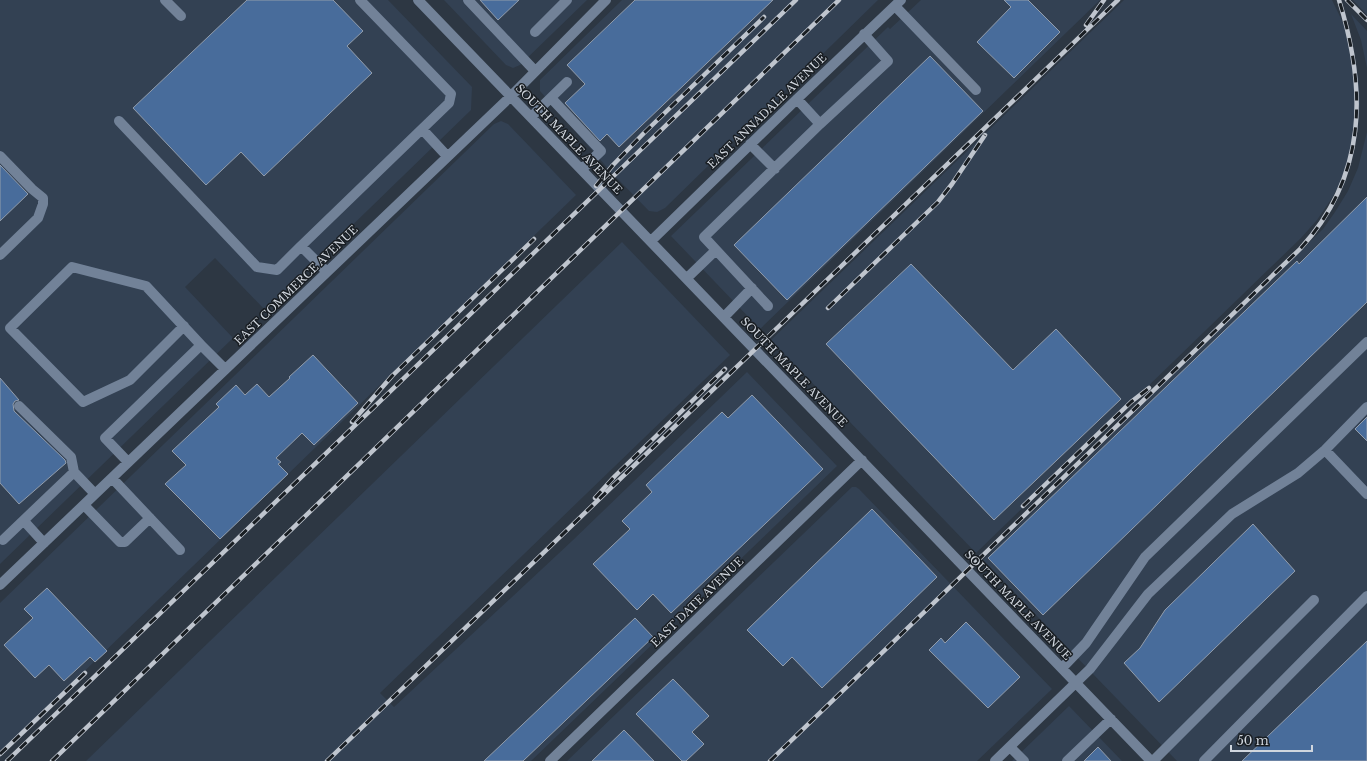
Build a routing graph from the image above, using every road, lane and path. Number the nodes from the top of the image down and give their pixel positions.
1 (166, 0) edge
2 (360, 0) edge
3 (418, 0) edge
4 (468, 0) edge
5 (568, 0) edge
6 (606, 0) edge
7 (898, 3) edge
8 (181, 16) dead end
9 (534, 32) dead end
10 (864, 34) junction
11 (535, 71) junction
12 (567, 82) dead end
13 (976, 90) dead end
14 (511, 96) junction
15 (551, 98) junction
16 (797, 99) junction
17 (531, 117) junction
18 (119, 122) dead end
19 (820, 124) junction
20 (422, 129) junction
21 (750, 144) junction
22 (0, 156) edge
23 (447, 156) junction
24 (582, 169) junction
25 (774, 169) junction
26 (651, 241) junction
27 (301, 246) junction
28 (716, 250) junction
29 (0, 255) edge
30 (327, 272) junction
31 (687, 278) junction
32 (752, 288) junction
33 (768, 306) dead end
34 (724, 317) junction
35 (184, 326) junction
36 (1367, 342) edge
37 (201, 345) junction
38 (225, 369) junction
39 (19, 406) dead end
40 (1367, 407) edge
41 (1325, 450) junction
42 (862, 460) junction
43 (128, 462) junction
44 (74, 472) junction
45 (112, 478) junction
46 (95, 494) junction
47 (1367, 494) edge
48 (84, 505) junction
49 (150, 518) junction
50 (24, 521) junction
51 (4, 540) dead end
52 (44, 543) junction
53 (180, 550) dead end
54 (0, 585) edge
55 (1367, 596) edge
56 (1314, 600) dead end
57 (1062, 668) junction
58 (1076, 683) junction
59 (1111, 719) junction
60 (1010, 747) junction
61 (550, 761) edge
62 (996, 761) edge
63 (1024, 761) edge
64 (1066, 761) edge
65 (1152, 761) edge
66 (1204, 761) edge

1 - 8 street
2 - 20 street
3 - 14 street, SOUTH MAPLE AVENUE
4 - 11 street
5 - 9 street
6 - 11 street, EAST COMMERCE AVENUE
7 - 10 street, EAST ANNADALE AVENUE
7 - 13 street
10 - 16 street, EAST ANNADALE AVENUE
10 - 19 street
11 - 14 street, EAST COMMERCE AVENUE
12 - 15 street
14 - 17 street, SOUTH MAPLE AVENUE
14 - 23 street, EAST COMMERCE AVENUE
15 - 17 street
15 - 24 street
16 - 19 street
16 - 21 street, EAST ANNADALE AVENUE
17 - 24 street, SOUTH MAPLE AVENUE
18 - 27 street
19 - 25 street
20 - 23 street
20 - 27 street
21 - 25 street
21 - 26 street, EAST ANNADALE AVENUE
22 - 29 street
23 - 30 street, EAST COMMERCE AVENUE
24 - 26 street, SOUTH MAPLE AVENUE
25 - 28 street
26 - 31 street, SOUTH MAPLE AVENUE
27 - 30 street
28 - 31 street
28 - 32 street
30 - 38 street, EAST COMMERCE AVENUE
31 - 34 street, SOUTH MAPLE AVENUE
32 - 33 street
32 - 34 street
34 - 42 street, SOUTH MAPLE AVENUE
35 - 35 street
35 - 37 street
36 - 57 street
37 - 38 street
37 - 43 street
38 - 43 street, EAST COMMERCE AVENUE
39 - 44 street
40 - 41 street
41 - 47 street
41 - 58 street
42 - 57 street, SOUTH MAPLE AVENUE
42 - 61 street, EAST DATE AVENUE
43 - 45 street, EAST COMMERCE AVENUE
44 - 46 street
44 - 50 street
45 - 46 street, EAST COMMERCE AVENUE
45 - 49 street
46 - 48 street, EAST COMMERCE AVENUE
48 - 49 street
48 - 52 street, EAST COMMERCE AVENUE
49 - 53 street
50 - 51 street
50 - 52 street
52 - 54 street, EAST COMMERCE AVENUE
55 - 66 street
56 - 65 street
57 - 58 street, SOUTH MAPLE AVENUE
58 - 59 street, SOUTH MAPLE AVENUE
58 - 60 street
59 - 64 street
59 - 65 street, SOUTH MAPLE AVENUE
60 - 62 street
60 - 63 street

